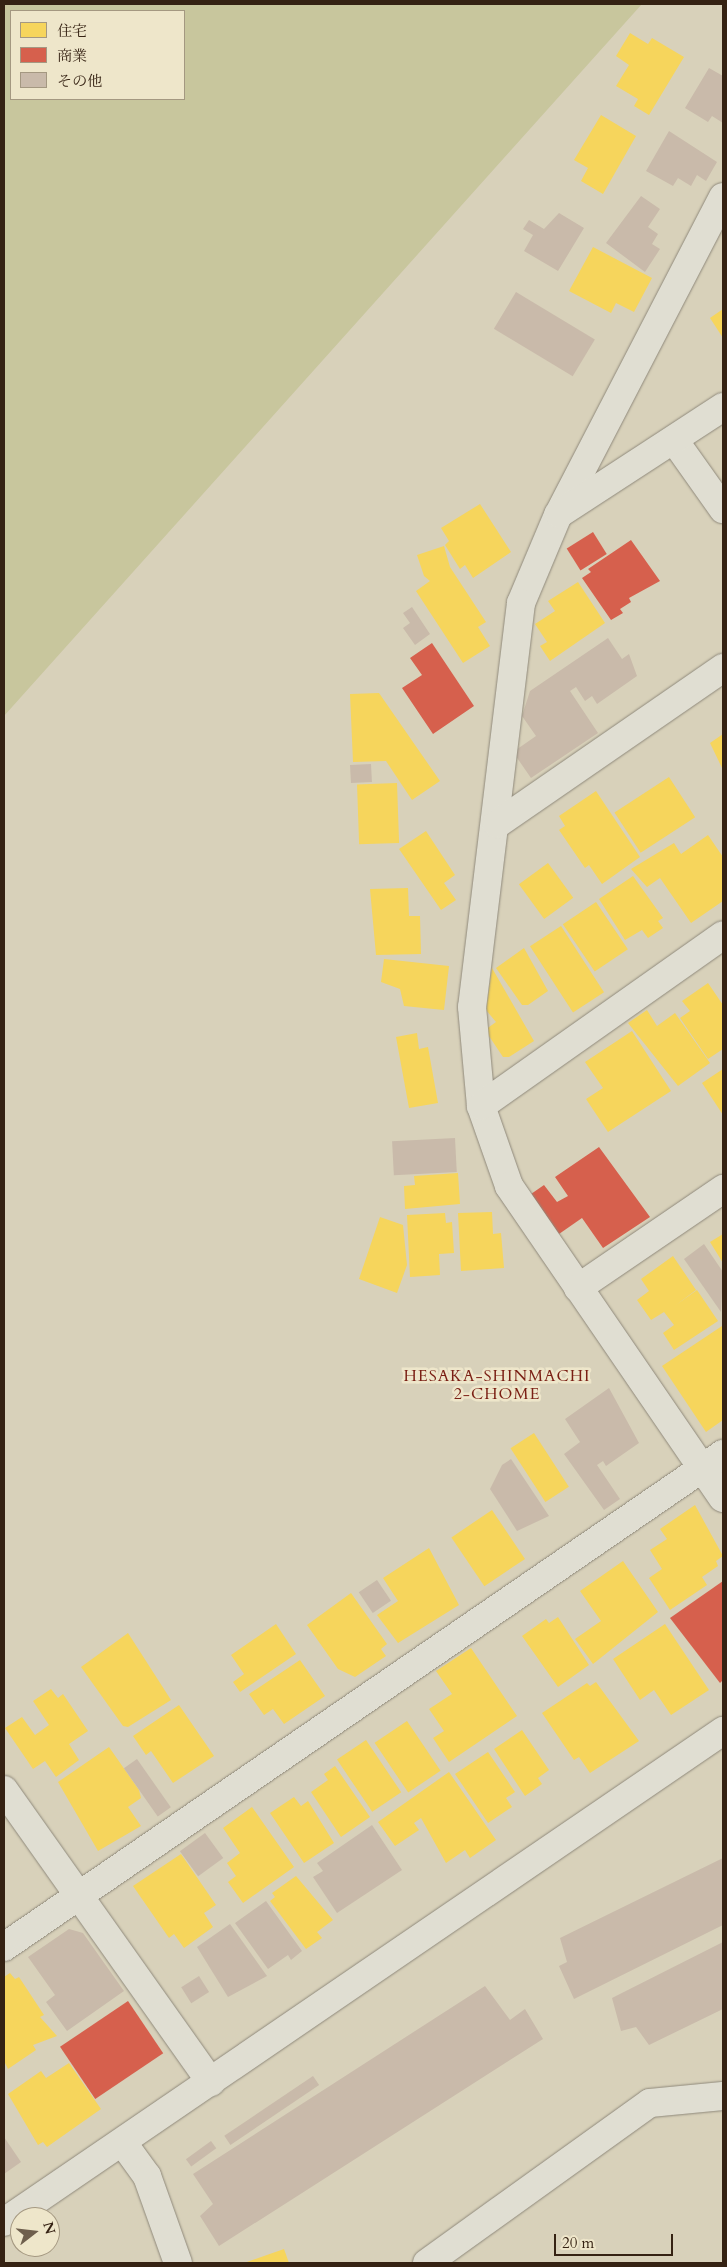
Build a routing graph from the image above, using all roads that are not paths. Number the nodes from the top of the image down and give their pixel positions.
1 (723, 197) edge
2 (723, 407) edge
3 (674, 440) junction
4 (723, 509) edge
5 (558, 515) junction
6 (723, 668) edge
7 (497, 824) junction
8 (723, 935) edge
9 (481, 1106) junction
10 (723, 1189) edge
11 (578, 1288) junction
12 (713, 1461) edge
13 (723, 1498) edge
14 (723, 1731) edge
15 (4, 1790) edge
16 (77, 1897) junction
17 (4, 1947) edge
18 (211, 2082) junction
19 (723, 2096) edge
20 (123, 2143) junction
21 (4, 2222) edge
22 (178, 2263) edge
23 (427, 2263) edge

1 - 5 street
2 - 3 street
3 - 4 street
3 - 5 street
5 - 7 street
6 - 7 street
7 - 9 street
8 - 9 street
9 - 11 street
10 - 11 street
11 - 12 street
12 - 13 street
12 - 16 street
14 - 18 street
15 - 16 street
16 - 17 street
16 - 18 street
18 - 20 street
19 - 23 street
20 - 21 street
20 - 22 street

